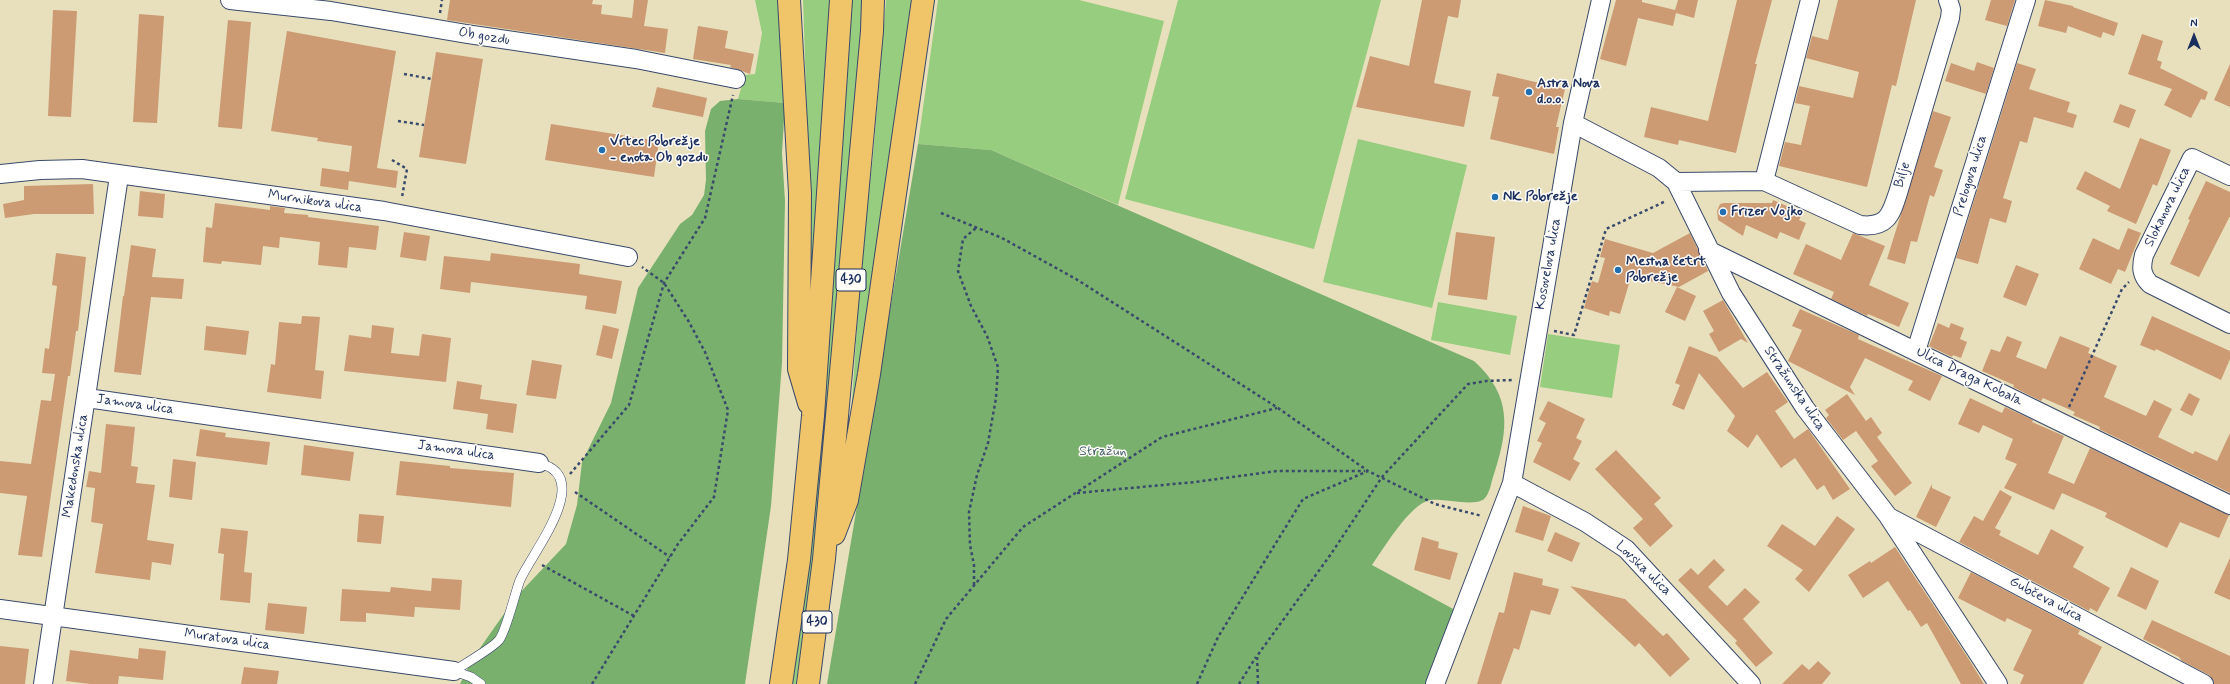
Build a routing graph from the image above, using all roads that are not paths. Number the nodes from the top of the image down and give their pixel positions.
1 (230, 0) edge
2 (789, 0) edge
3 (841, 0) edge
4 (873, 0) edge
5 (923, 0) edge
6 (1601, 0) edge
7 (1810, 0) edge
8 (1948, 0) edge
9 (2026, 0) edge
10 (736, 79) road end
11 (1573, 123) junction
12 (0, 174) edge
13 (119, 176) junction
14 (2230, 176) edge
15 (1764, 181) junction
16 (1679, 188) junction
17 (1708, 250) junction
18 (628, 257) road end
19 (2230, 324) edge
20 (1916, 351) junction
21 (87, 398) junction
22 (813, 416) junction
23 (539, 463) joint
24 (1512, 483) junction
25 (2230, 505) edge
26 (1888, 516) junction
27 (824, 559) junction
28 (0, 609) edge
29 (53, 616) junction
30 (454, 671) junction
31 (43, 684) edge
32 (481, 684) edge
33 (781, 684) edge
34 (808, 684) edge
35 (1435, 684) edge
36 (1751, 684) edge
37 (1998, 684) edge
38 (2204, 684) edge

1 - 10 street, Ob gozdu
2 - 22 highway
3 - 22 highway, 430
4 - 27 highway, 430
5 - 27 highway
6 - 11 street, Kosovelova ulica
7 - 15 street
8 - 15 street, Bilje
9 - 20 street, Prelogova ulica
11 - 16 street, Stražunska ulica
11 - 24 street, Kosovelova ulica
12 - 13 street, Murnikova ulica
13 - 18 street, Murnikova ulica
13 - 21 street, Makedonska ulica
14 - 19 street, Slokanova ulica
15 - 16 street, Bilje
16 - 17 street, Stražunska ulica
17 - 20 street, Ulica Draga Kobala
17 - 26 street, Stražunska ulica
20 - 25 street, Ulica Draga Kobala
21 - 23 street, Jamova ulica
21 - 29 street, Makedonska ulica
22 - 33 highway, 430
23 - 30 lane, Jamova ulica
24 - 35 street, Kosovelova ulica
24 - 36 street, Lovska ulica
26 - 37 street, Stražunska ulica
26 - 38 street, Gubčeva ulica
27 - 34 highway, 430
28 - 29 street, Muratova ulica
29 - 30 street, Muratova ulica
29 - 31 street, Makedonska ulica
30 - 32 lane

